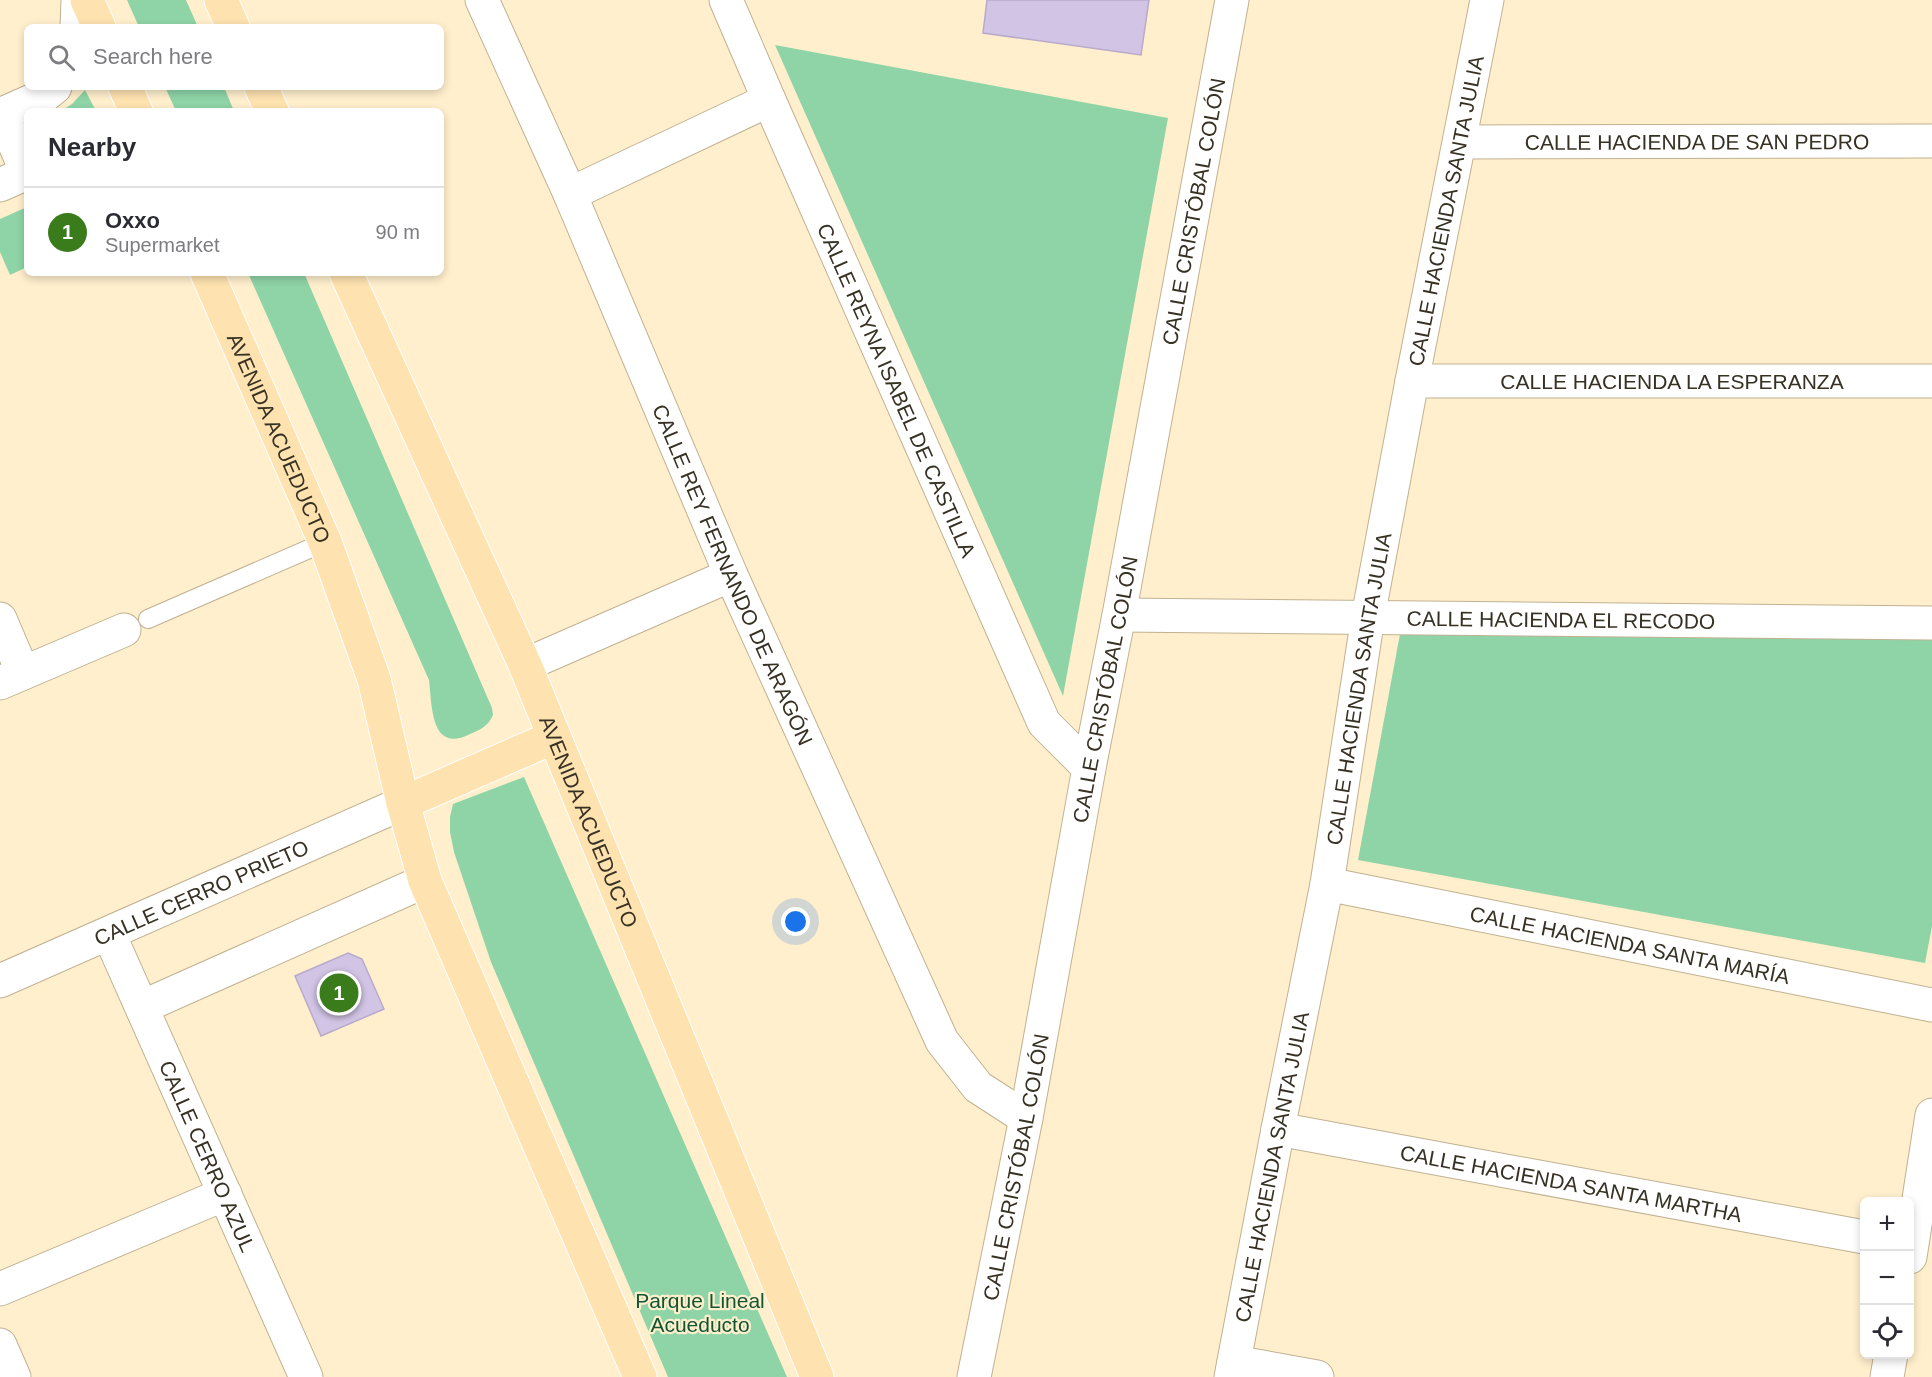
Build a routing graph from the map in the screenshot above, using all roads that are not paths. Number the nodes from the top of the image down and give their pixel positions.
1 (78, 0) edge
2 (87, 0) edge
3 (221, 0) edge
4 (482, 0) edge
5 (726, 0) edge
6 (1232, 0) edge
7 (1487, 0) edge
8 (77, 24) edge
9 (98, 24) edge
10 (232, 24) edge
11 (51, 90) edge
12 (126, 90) edge
13 (262, 90) edge
14 (769, 100) junction
15 (135, 108) edge
16 (271, 108) edge
17 (1, 115) edge
18 (1932, 141) edge
19 (1461, 142) junction
20 (24, 166) edge
21 (24, 174) edge
22 (0, 185) edge
23 (570, 194) junction
24 (208, 276) edge
25 (347, 276) edge
26 (1412, 381) junction
27 (1932, 381) edge
28 (325, 542) junction
29 (731, 575) junction
30 (1119, 615) junction
31 (1368, 617) junction
32 (0, 619) edge
33 (1932, 623) edge
34 (136, 624) joint
35 (525, 665) junction
36 (11, 678) edge
37 (554, 737) junction
38 (1089, 768) junction
39 (403, 803) junction
40 (425, 881) junction
41 (1327, 884) junction
42 (109, 934) junction
43 (0, 981) edge
44 (1932, 1005) edge
45 (142, 1007) junction
46 (1932, 1115) edge
47 (1026, 1118) junction
48 (1278, 1129) junction
49 (225, 1194) junction
50 (1860, 1237) edge
51 (1916, 1250) edge
52 (0, 1289) edge
53 (0, 1345) edge
54 (1890, 1359) edge
55 (1233, 1369) edge
56 (14, 1377) edge
57 (306, 1377) edge
58 (640, 1377) edge
59 (816, 1377) edge
60 (974, 1377) edge
61 (1317, 1377) edge
62 (1887, 1377) edge

1 - 8 street
2 - 9 main road
3 - 10 main road
4 - 23 street, CALLE REY FERNANDO DE ARAGÓN
5 - 14 street, CALLE REYNA ISABEL DE CASTILLA
6 - 30 street, CALLE CRISTÓBAL COLÓN
7 - 19 street, CALLE HACIENDA SANTA JULIA
11 - 17 street
12 - 15 main road
13 - 16 main road
14 - 23 street
14 - 38 street, CALLE REYNA ISABEL DE CASTILLA
17 - 20 street
18 - 19 street, CALLE HACIENDA DE SAN PEDRO
19 - 26 street, CALLE HACIENDA SANTA JULIA
21 - 22 street
23 - 29 street, CALLE REY FERNANDO DE ARAGÓN
24 - 28 main road, AVENIDA ACUEDUCTO
25 - 35 main road, AVENIDA ACUEDUCTO
26 - 27 street, CALLE HACIENDA LA ESPERANZA
26 - 31 street, CALLE HACIENDA SANTA JULIA
28 - 34 lane
28 - 39 main road, AVENIDA ACUEDUCTO
29 - 35 street
29 - 47 street, CALLE REY FERNANDO DE ARAGÓN
30 - 31 street, CALLE HACIENDA EL RECODO
30 - 38 street, CALLE CRISTÓBAL COLÓN
31 - 33 street, CALLE HACIENDA EL RECODO
31 - 41 street, CALLE HACIENDA SANTA JULIA
32 - 36 street
34 - 36 street
35 - 37 main road, AVENIDA ACUEDUCTO
37 - 39 main road
37 - 59 main road, AVENIDA ACUEDUCTO
38 - 47 street, CALLE CRISTÓBAL COLÓN
39 - 40 main road, AVENIDA ACUEDUCTO
39 - 42 street, CALLE CERRO PRIETO
40 - 45 street
40 - 58 main road, AVENIDA ACUEDUCTO
41 - 44 street, CALLE HACIENDA SANTA MARÍA
41 - 48 street, CALLE HACIENDA SANTA JULIA
42 - 43 street, CALLE CERRO PRIETO
42 - 45 street, CALLE CERRO AZUL
45 - 49 street, CALLE CERRO AZUL
46 - 51 street
47 - 60 street, CALLE CRISTÓBAL COLÓN
48 - 50 street, CALLE HACIENDA SANTA MARTHA
48 - 55 street, CALLE HACIENDA SANTA JULIA
49 - 52 street
49 - 57 street, CALLE CERRO AZUL
53 - 56 street
54 - 62 street
55 - 61 street

